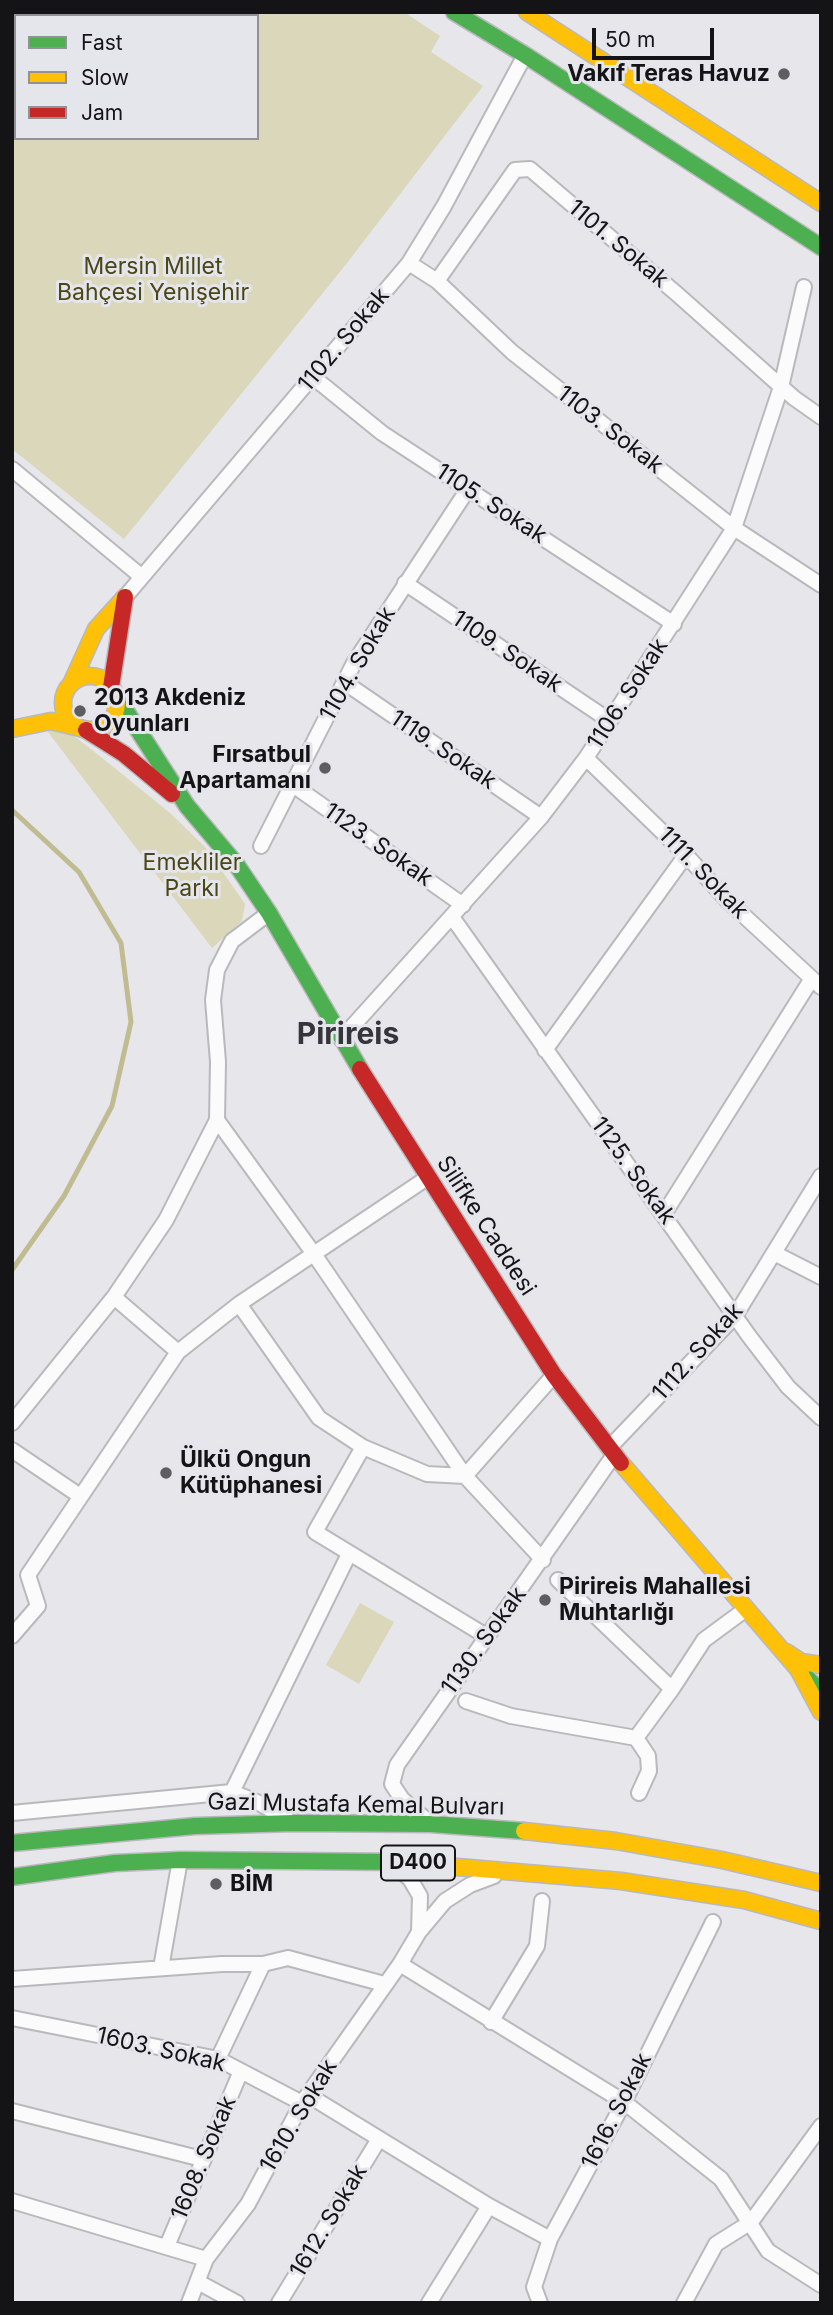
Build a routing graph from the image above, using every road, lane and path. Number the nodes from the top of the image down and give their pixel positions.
1 (454, 12) edge
2 (527, 12) edge
3 (540, 43) junction
4 (821, 203) edge
5 (821, 247) edge
6 (409, 262) junction
7 (436, 281) junction
8 (804, 287) dead end
9 (313, 377) junction
10 (782, 387) junction
11 (821, 417) edge
12 (12, 469) edge
13 (468, 489) junction
14 (734, 528) junction
15 (142, 577) junction
16 (405, 583) junction
17 (821, 585) edge
18 (125, 597) junction
19 (674, 624) junction
20 (344, 682) junction
21 (68, 689) junction
22 (113, 691) junction
23 (610, 722) junction
24 (31, 724) junction
25 (81, 728) junction
26 (12, 729) edge
27 (586, 758) junction
28 (293, 785) junction
29 (187, 806) junction
30 (541, 817) junction
31 (261, 846) dead end
32 (686, 855) junction
33 (463, 905) junction
34 (269, 913) junction
35 (453, 917) junction
36 (816, 984) edge
37 (341, 1038) junction
38 (545, 1050) junction
39 (217, 1120) junction
40 (821, 1176) edge
41 (427, 1178) junction
42 (664, 1214) junction
43 (774, 1253) junction
44 (314, 1254) junction
45 (821, 1277) edge
46 (114, 1297) junction
47 (239, 1304) junction
48 (735, 1315) junction
49 (178, 1352) junction
50 (554, 1375) junction
51 (821, 1418) edge
52 (12, 1423) edge
53 (363, 1447) junction
54 (12, 1450) edge
55 (612, 1451) junction
56 (465, 1476) junction
57 (80, 1496) junction
58 (349, 1554) junction
59 (543, 1560) junction
60 (558, 1580) dead end
61 (746, 1609) junction
62 (12, 1636) edge
63 (486, 1636) junction
64 (778, 1647) junction
65 (821, 1665) edge
66 (798, 1670) junction
67 (672, 1689) junction
68 (821, 1692) edge
69 (466, 1701) dead end
70 (821, 1712) edge
71 (636, 1738) junction
72 (232, 1792) junction
73 (639, 1793) dead end
74 (12, 1813) edge
75 (294, 1823) junction
76 (431, 1824) junction
77 (12, 1843) edge
78 (180, 1860) junction
79 (390, 1861) junction
80 (509, 1870) junction
81 (12, 1877) edge
82 (821, 1883) edge
83 (744, 1900) junction
84 (542, 1901) dead end
85 (821, 1921) edge
86 (713, 1922) dead end
87 (821, 1931) edge
88 (419, 1932) junction
89 (264, 1964) junction
90 (400, 1964) junction
91 (161, 1968) junction
92 (12, 1979) edge
93 (384, 1984) junction
94 (12, 2018) edge
95 (491, 2022) junction
96 (218, 2059) junction
97 (241, 2071) junction
98 (305, 2099) junction
99 (624, 2102) junction
100 (12, 2111) edge
101 (821, 2126) edge
102 (379, 2139) junction
103 (202, 2159) junction
104 (12, 2202) edge
105 (489, 2206) junction
106 (751, 2222) junction
107 (551, 2239) junction
108 (167, 2246) junction
109 (206, 2259) junction
110 (198, 2282) junction
111 (821, 2285) edge
112 (188, 2303) edge
113 (237, 2303) edge
114 (279, 2303) edge
115 (429, 2303) edge
116 (540, 2303) edge
117 (684, 2303) edge

1 - 3 main road
2 - 3 main road
3 - 4 main road
3 - 5 main road
3 - 6 street, 1102. Sokak
6 - 7 street, 1103. Sokak
6 - 9 street, 1102. Sokak
7 - 10 street, 1101. Sokak
7 - 14 street, 1103. Sokak
8 - 10 street, 1106. Sokak
9 - 13 street, 1105. Sokak
9 - 15 street, 1102. Sokak
10 - 11 street, 1101. Sokak
10 - 14 street, 1106. Sokak
12 - 15 street
13 - 16 street, 1104. Sokak
13 - 19 street, 1105. Sokak
14 - 17 street, 1103. Sokak
14 - 19 street, 1106. Sokak
15 - 18 street, 1102. Sokak
16 - 20 street, 1104. Sokak
16 - 23 street, 1109. Sokak
18 - 21 main road
18 - 22 main road
19 - 23 street, 1106. Sokak
20 - 28 street, 1104. Sokak
20 - 30 street, 1119. Sokak
21 - 22 main road
21 - 24 main road
21 - 25 main road
22 - 25 main road
22 - 29 main road
23 - 27 street, 1106. Sokak
24 - 25 main road
24 - 26 main road
25 - 29 main road
27 - 30 street, 1106. Sokak
27 - 32 street, 1111. Sokak
28 - 31 street, 1104. Sokak
28 - 33 street, 1123. Sokak
29 - 34 main road, Silifke Caddesi
30 - 33 street, 1106. Sokak
32 - 36 street, 1111. Sokak
32 - 38 street
33 - 35 street, 1106. Sokak
34 - 37 main road, Silifke Caddesi
34 - 39 street
35 - 37 street, 1106. Sokak
35 - 38 street, 1125. Sokak
36 - 42 street
37 - 41 main road, Silifke Caddesi
38 - 42 street, 1125. Sokak
39 - 44 street
39 - 46 street
40 - 43 street, 1112. Sokak
41 - 44 street
41 - 50 main road, Silifke Caddesi
42 - 48 street, 1125. Sokak
43 - 45 street
43 - 48 street, 1112. Sokak
44 - 47 street
44 - 56 street
46 - 49 street
46 - 52 street
47 - 49 street
47 - 53 street
48 - 51 street, 1125. Sokak
48 - 55 street, 1112. Sokak
49 - 57 street
50 - 55 main road, Silifke Caddesi
50 - 56 street
53 - 56 street
53 - 58 street
54 - 57 street
55 - 59 street, 1130. Sokak
55 - 61 main road, Silifke Caddesi
56 - 59 street
57 - 62 street
58 - 63 street
58 - 72 street
59 - 63 street, 1130. Sokak
60 - 67 street
61 - 64 main road, Silifke Caddesi
61 - 67 street
63 - 76 street, 1130. Sokak
64 - 65 main road, Silifke Caddesi
64 - 66 main road, Silifke Caddesi
66 - 68 main road
66 - 70 main road
67 - 71 street
69 - 71 street
71 - 73 street
72 - 74 street
72 - 75 street
75 - 76 main road, Gazi Mustafa Kemal Bulvarı / D400
75 - 77 main road, Gazi Mustafa Kemal Bulvarı / D400
76 - 82 main road, Gazi Mustafa Kemal Bulvarı / D400
78 - 79 main road, D400
78 - 81 main road, D400
78 - 91 street
79 - 80 main road, D400
79 - 88 street
80 - 83 main road, D400
80 - 88 street, 1610. Sokak
83 - 85 main road, D400
83 - 87 main road
84 - 95 street
86 - 99 street, 1616. Sokak
88 - 90 street, 1610. Sokak
89 - 91 street
89 - 93 street
89 - 96 street, 1608. Sokak
90 - 93 street, 1610. Sokak
90 - 95 street
91 - 92 street
93 - 98 street, 1610. Sokak
94 - 96 street, 1603. Sokak
95 - 99 street
96 - 97 street, 1603. Sokak
97 - 98 street, 1603. Sokak
97 - 103 street, 1608. Sokak
98 - 102 street, 1603. Sokak
98 - 109 street, 1610. Sokak
99 - 106 street
99 - 107 street, 1616. Sokak
100 - 103 street
101 - 106 street
102 - 105 street, 1603. Sokak
102 - 114 street, 1612. Sokak
103 - 108 street, 1608. Sokak
104 - 108 street
105 - 107 street, 1603. Sokak
105 - 115 street
106 - 111 street
106 - 117 street
107 - 116 street, 1616. Sokak
108 - 109 street
109 - 110 street, 1610. Sokak
110 - 112 street, 1610. Sokak
110 - 113 street

